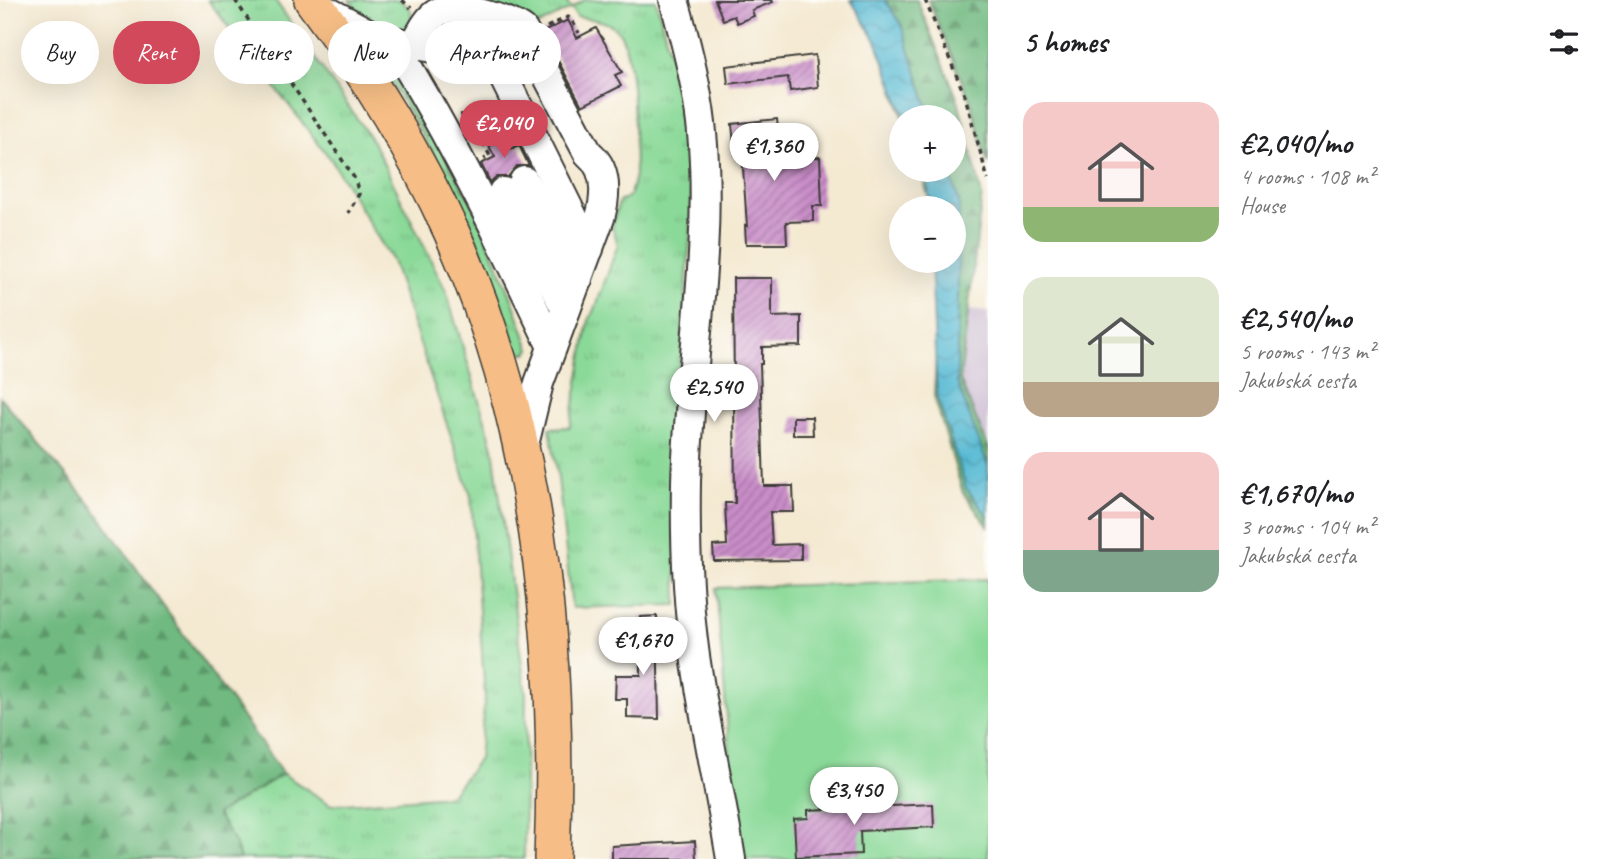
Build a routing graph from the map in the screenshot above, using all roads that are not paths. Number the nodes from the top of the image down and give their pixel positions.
1 (674, 0) edge
2 (313, 2) edge
3 (428, 7) edge
4 (347, 21) edge
5 (411, 31) edge
6 (411, 44) edge
7 (411, 66) edge
8 (549, 169) junction
9 (503, 192) junction
10 (589, 249) junction
11 (578, 279) junction
12 (566, 309) junction
13 (552, 347) junction
14 (523, 449) junction
15 (552, 859) edge
16 (731, 859) edge

1 - 16 street
2 - 4 street
2 - 14 main road
3 - 5 street
3 - 10 street
6 - 8 street
7 - 9 street
8 - 9 street
8 - 10 street
9 - 11 street
9 - 12 street
9 - 13 street
10 - 11 street
11 - 12 street
12 - 13 street
13 - 14 street
14 - 15 main road

